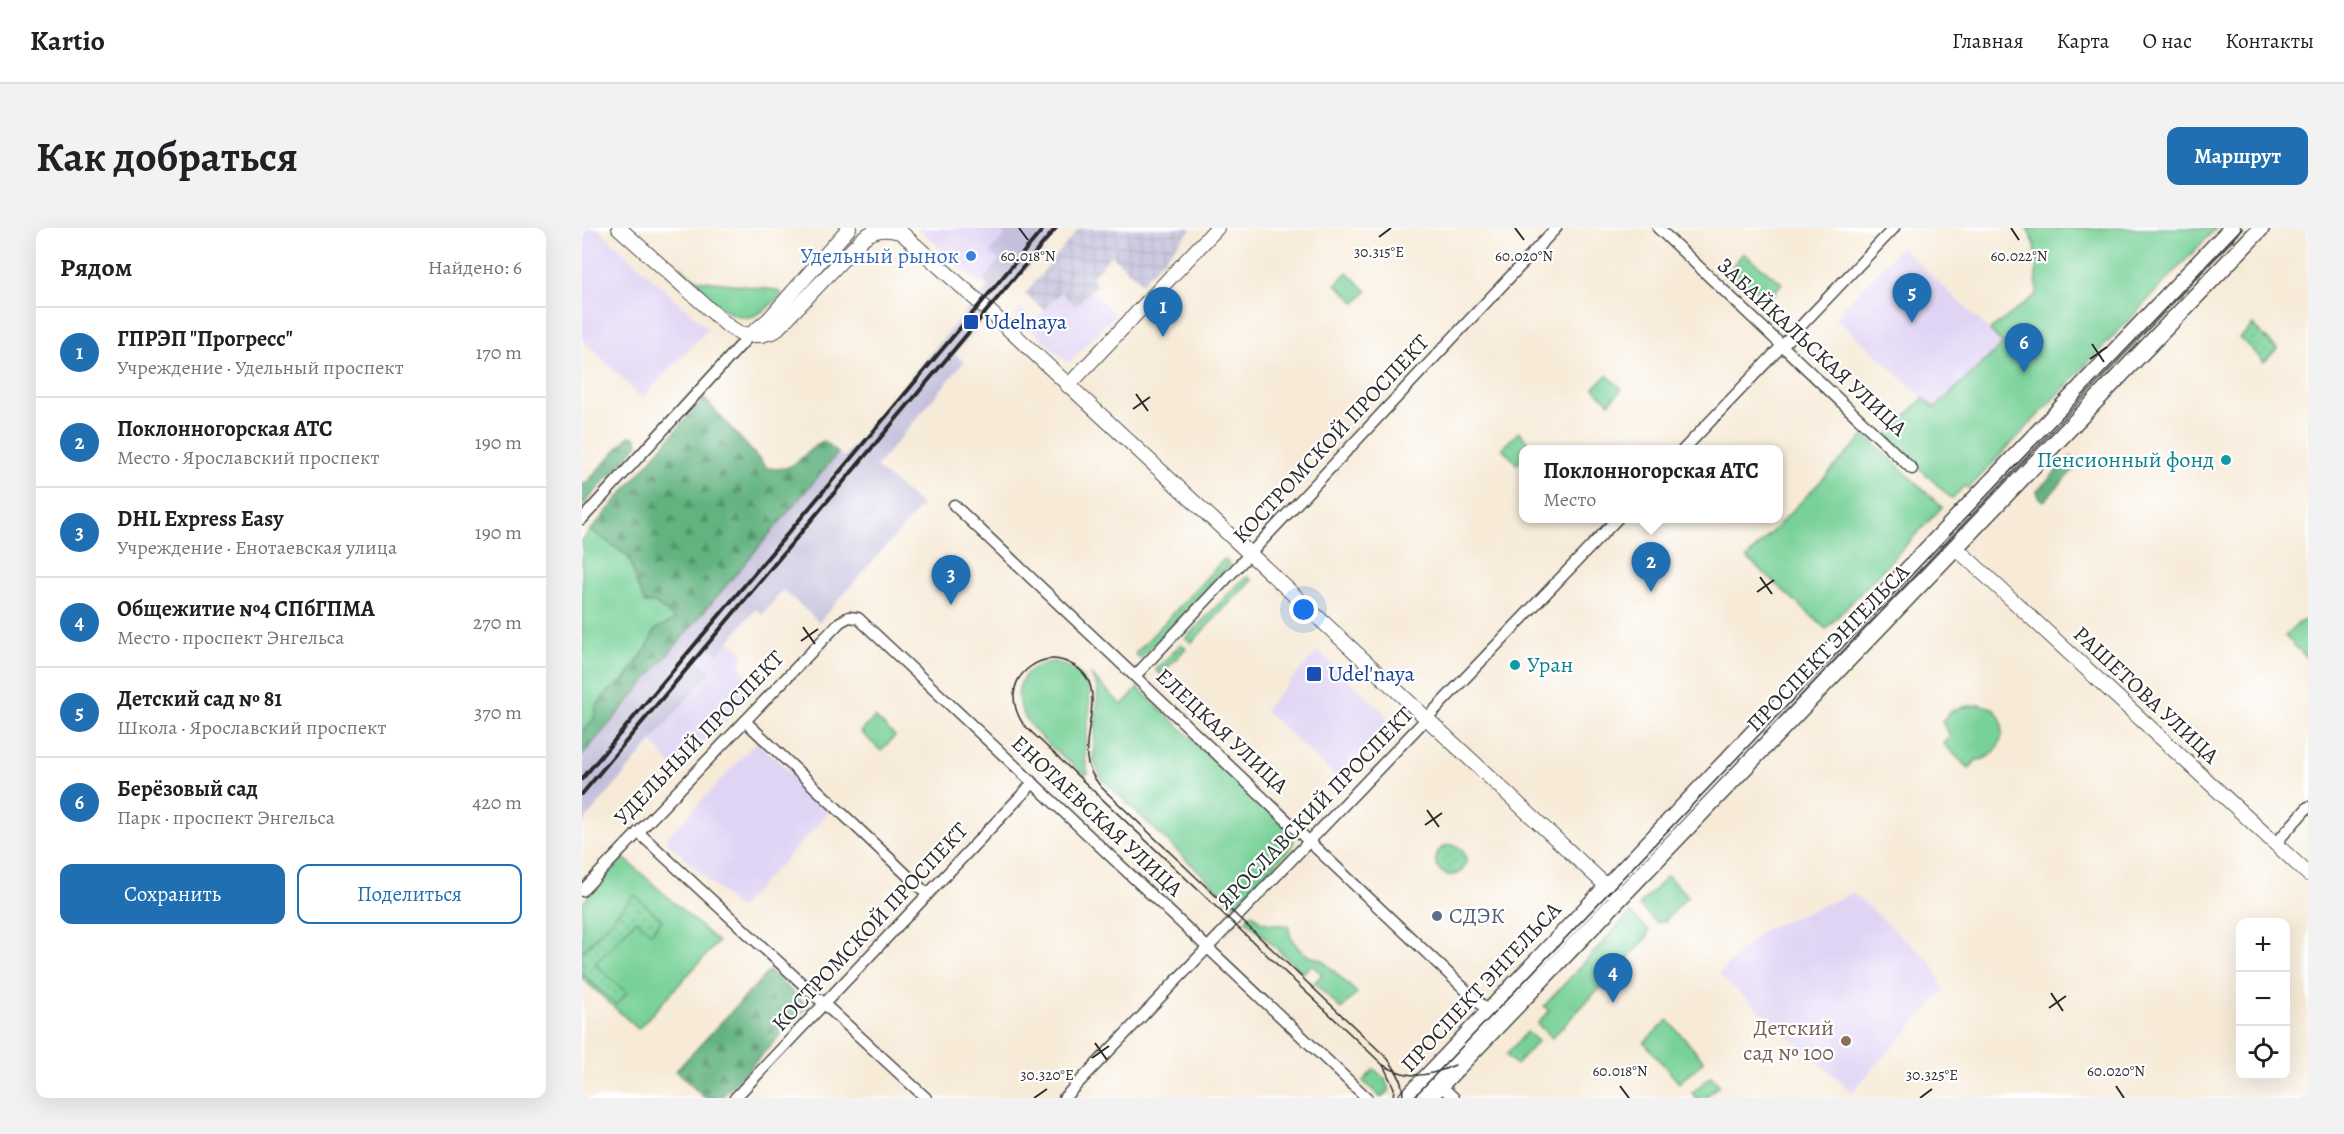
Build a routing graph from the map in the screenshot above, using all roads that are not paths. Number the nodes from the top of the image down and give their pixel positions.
1 (619, 228) edge
2 (849, 228) edge
3 (1217, 228) edge
4 (1556, 228) edge
5 (1658, 228) edge
6 (1894, 228) edge
7 (2232, 228) edge
8 (2261, 228) edge
9 (898, 230) edge
10 (864, 233) edge
11 (750, 335) junction
12 (1782, 346) junction
13 (1068, 386) junction
14 (1688, 445) edge
15 (1912, 469) dead end
16 (954, 505) dead end
17 (582, 519) edge
18 (1614, 523) edge
19 (1941, 535) junction
20 (1955, 547) junction
21 (1249, 555) junction
22 (849, 617) joint
23 (1135, 676) junction
24 (1426, 719) junction
25 (745, 721) junction
26 (1033, 783) junction
27 (2308, 807) edge
28 (638, 832) junction
29 (1310, 841) junction
30 (2275, 844) junction
31 (2308, 874) edge
32 (582, 891) edge
33 (1614, 892) junction
34 (927, 894) junction
35 (1208, 948) junction
36 (824, 1003) junction
37 (1489, 1012) junction
38 (1440, 1085) junction
39 (735, 1098) edge
40 (926, 1098) edge
41 (1064, 1098) edge
42 (1368, 1098) edge
43 (1407, 1098) edge
44 (1428, 1098) edge
45 (1454, 1098) edge

1 - 11 street
2 - 11 street
3 - 13 street
4 - 21 street, КОСТРОМСКОЙ ПРОСПЕКТ
5 - 12 street, ЗАБАЙКАЛЬСКАЯ УЛИЦА
6 - 12 street
7 - 19 main road, ПРОСПЕКТ ЭНГЕЛЬСА
8 - 20 main road, ПРОСПЕКТ ЭНГЕЛЬСА
9 - 10 street
9 - 13 street
10 - 11 street
11 - 17 street
12 - 14 street
12 - 15 street, ЗАБАЙКАЛЬСКАЯ УЛИЦА
13 - 21 street
16 - 23 street, ЕЛЕЦКАЯ УЛИЦА
18 - 24 street, ЯРОСЛАВСКИЙ ПРОСПЕКТ
19 - 20 main road
19 - 33 main road, ПРОСПЕКТ ЭНГЕЛЬСА
20 - 30 street, РАШЕТОВА УЛИЦА
20 - 33 main road, ПРОСПЕКТ ЭНГЕЛЬСА
21 - 23 street, КОСТРОМСКОЙ ПРОСПЕКТ
21 - 24 street
22 - 25 street, УДЕЛЬНЫЙ ПРОСПЕКТ
22 - 26 street, ЕНОТАЕВСКАЯ УЛИЦА
23 - 29 street, ЕЛЕЦКАЯ УЛИЦА
24 - 29 street, ЯРОСЛАВСКИЙ ПРОСПЕКТ
24 - 33 street
25 - 28 street, УДЕЛЬНЫЙ ПРОСПЕКТ
25 - 34 street
26 - 34 street, КОСТРОМСКОЙ ПРОСПЕКТ
26 - 35 street, ЕНОТАЕВСКАЯ УЛИЦА
27 - 30 street
28 - 32 street, УДЕЛЬНЫЙ ПРОСПЕКТ
28 - 36 street
29 - 35 street, ЯРОСЛАВСКИЙ ПРОСПЕКТ
29 - 37 street, ЕЛЕЦКАЯ УЛИЦА
30 - 31 street, РАШЕТОВА УЛИЦА
33 - 37 main road, ПРОСПЕКТ ЭНГЕЛЬСА
33 - 38 main road, ПРОСПЕКТ ЭНГЕЛЬСА
34 - 36 street, КОСТРОМСКОЙ ПРОСПЕКТ
35 - 41 street, ЯРОСЛАВСКИЙ ПРОСПЕКТ
35 - 42 street, ЕНОТАЕВСКАЯ УЛИЦА
36 - 39 street, КОСТРОМСКОЙ ПРОСПЕКТ
36 - 40 street
37 - 43 main road, ПРОСПЕКТ ЭНГЕЛЬСА
38 - 44 main road, ПРОСПЕКТ ЭНГЕЛЬСА
38 - 45 street

